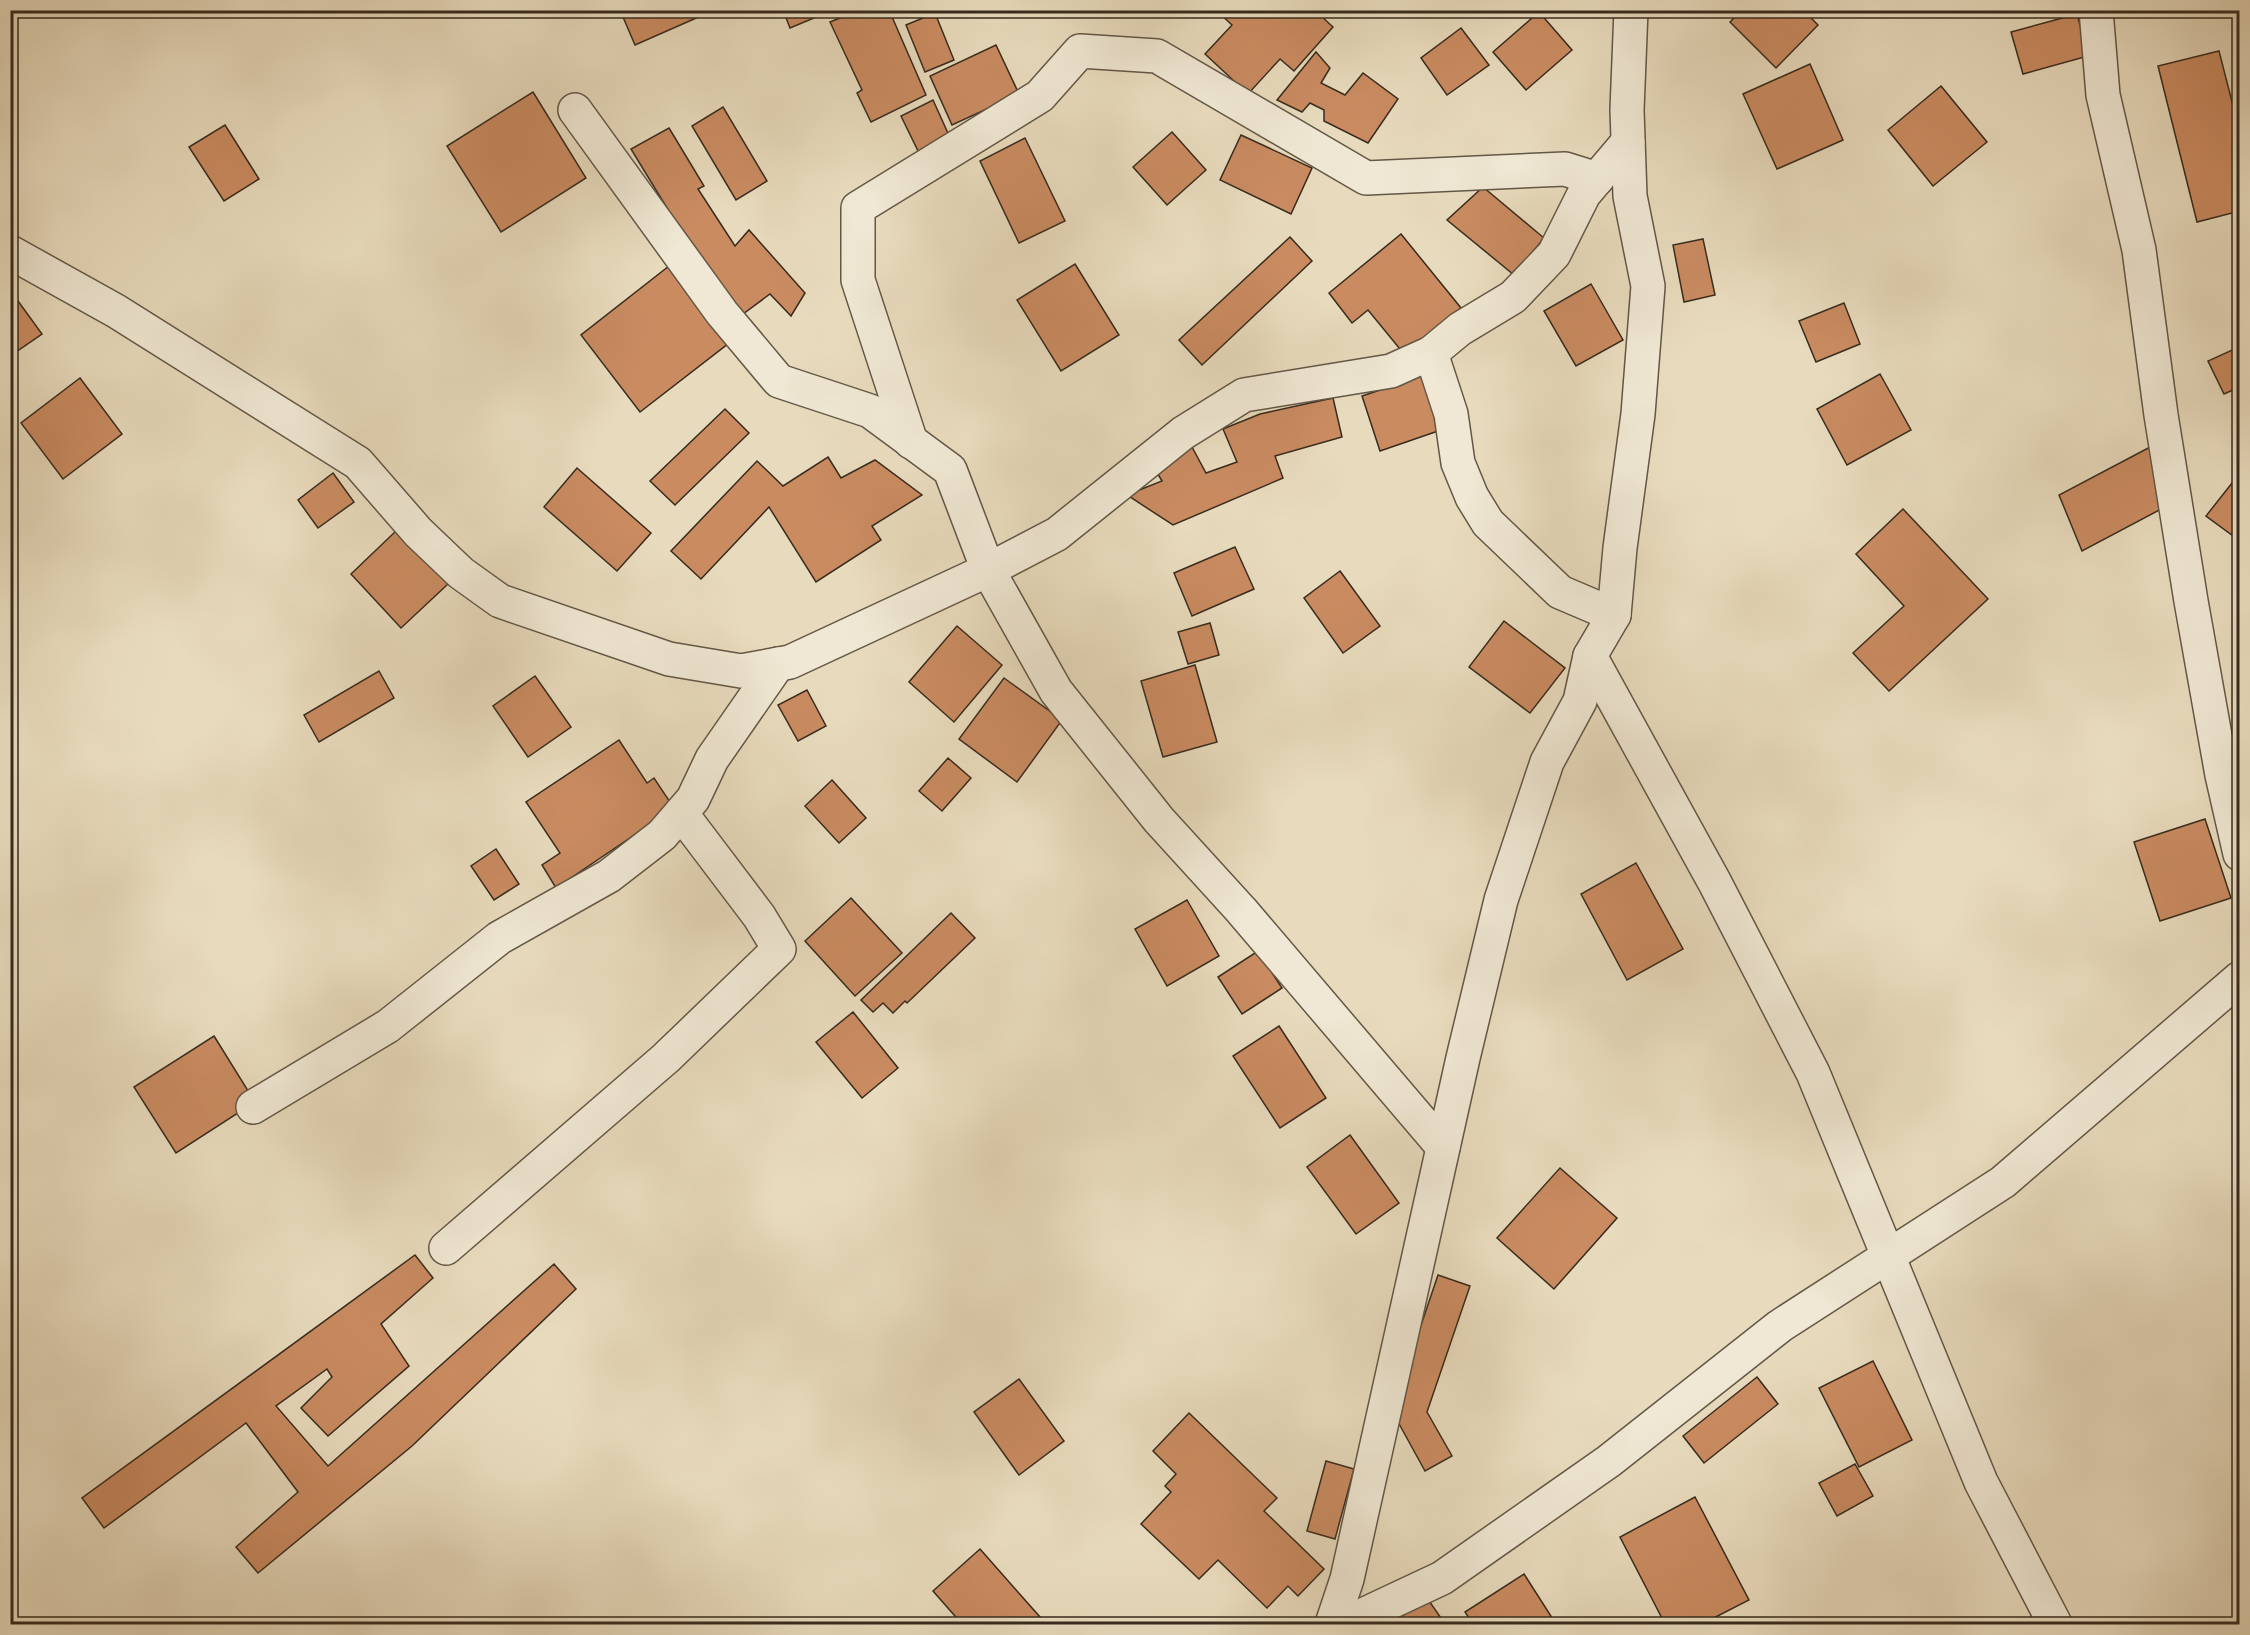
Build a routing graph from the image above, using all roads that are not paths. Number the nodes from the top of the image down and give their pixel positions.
1 (1631, 10) edge
2 (2096, 10) edge
3 (575, 110) dead end
4 (1628, 142) junction
5 (1597, 179) junction
6 (10, 252) edge
7 (1431, 353) junction
8 (911, 442) junction
9 (988, 570) junction
10 (1614, 615) junction
11 (1590, 656) junction
12 (778, 664) junction
13 (681, 813) junction
14 (2240, 854) edge
15 (2240, 978) edge
16 (253, 1107) dead end
17 (1443, 1147) junction
18 (446, 1248) dead end
19 (1889, 1254) junction
20 (1332, 1624) edge
21 (1344, 1624) edge
22 (2055, 1624) edge

1 - 4 street
2 - 14 street
3 - 8 street
4 - 5 street
4 - 10 street
5 - 7 street
5 - 8 street
6 - 12 street
7 - 9 street
7 - 10 street
8 - 9 street
9 - 12 street
9 - 17 street
10 - 11 street
11 - 17 street
11 - 19 street
12 - 13 street
13 - 16 street
13 - 18 street
15 - 19 street
17 - 20 street
19 - 21 street
19 - 22 street

